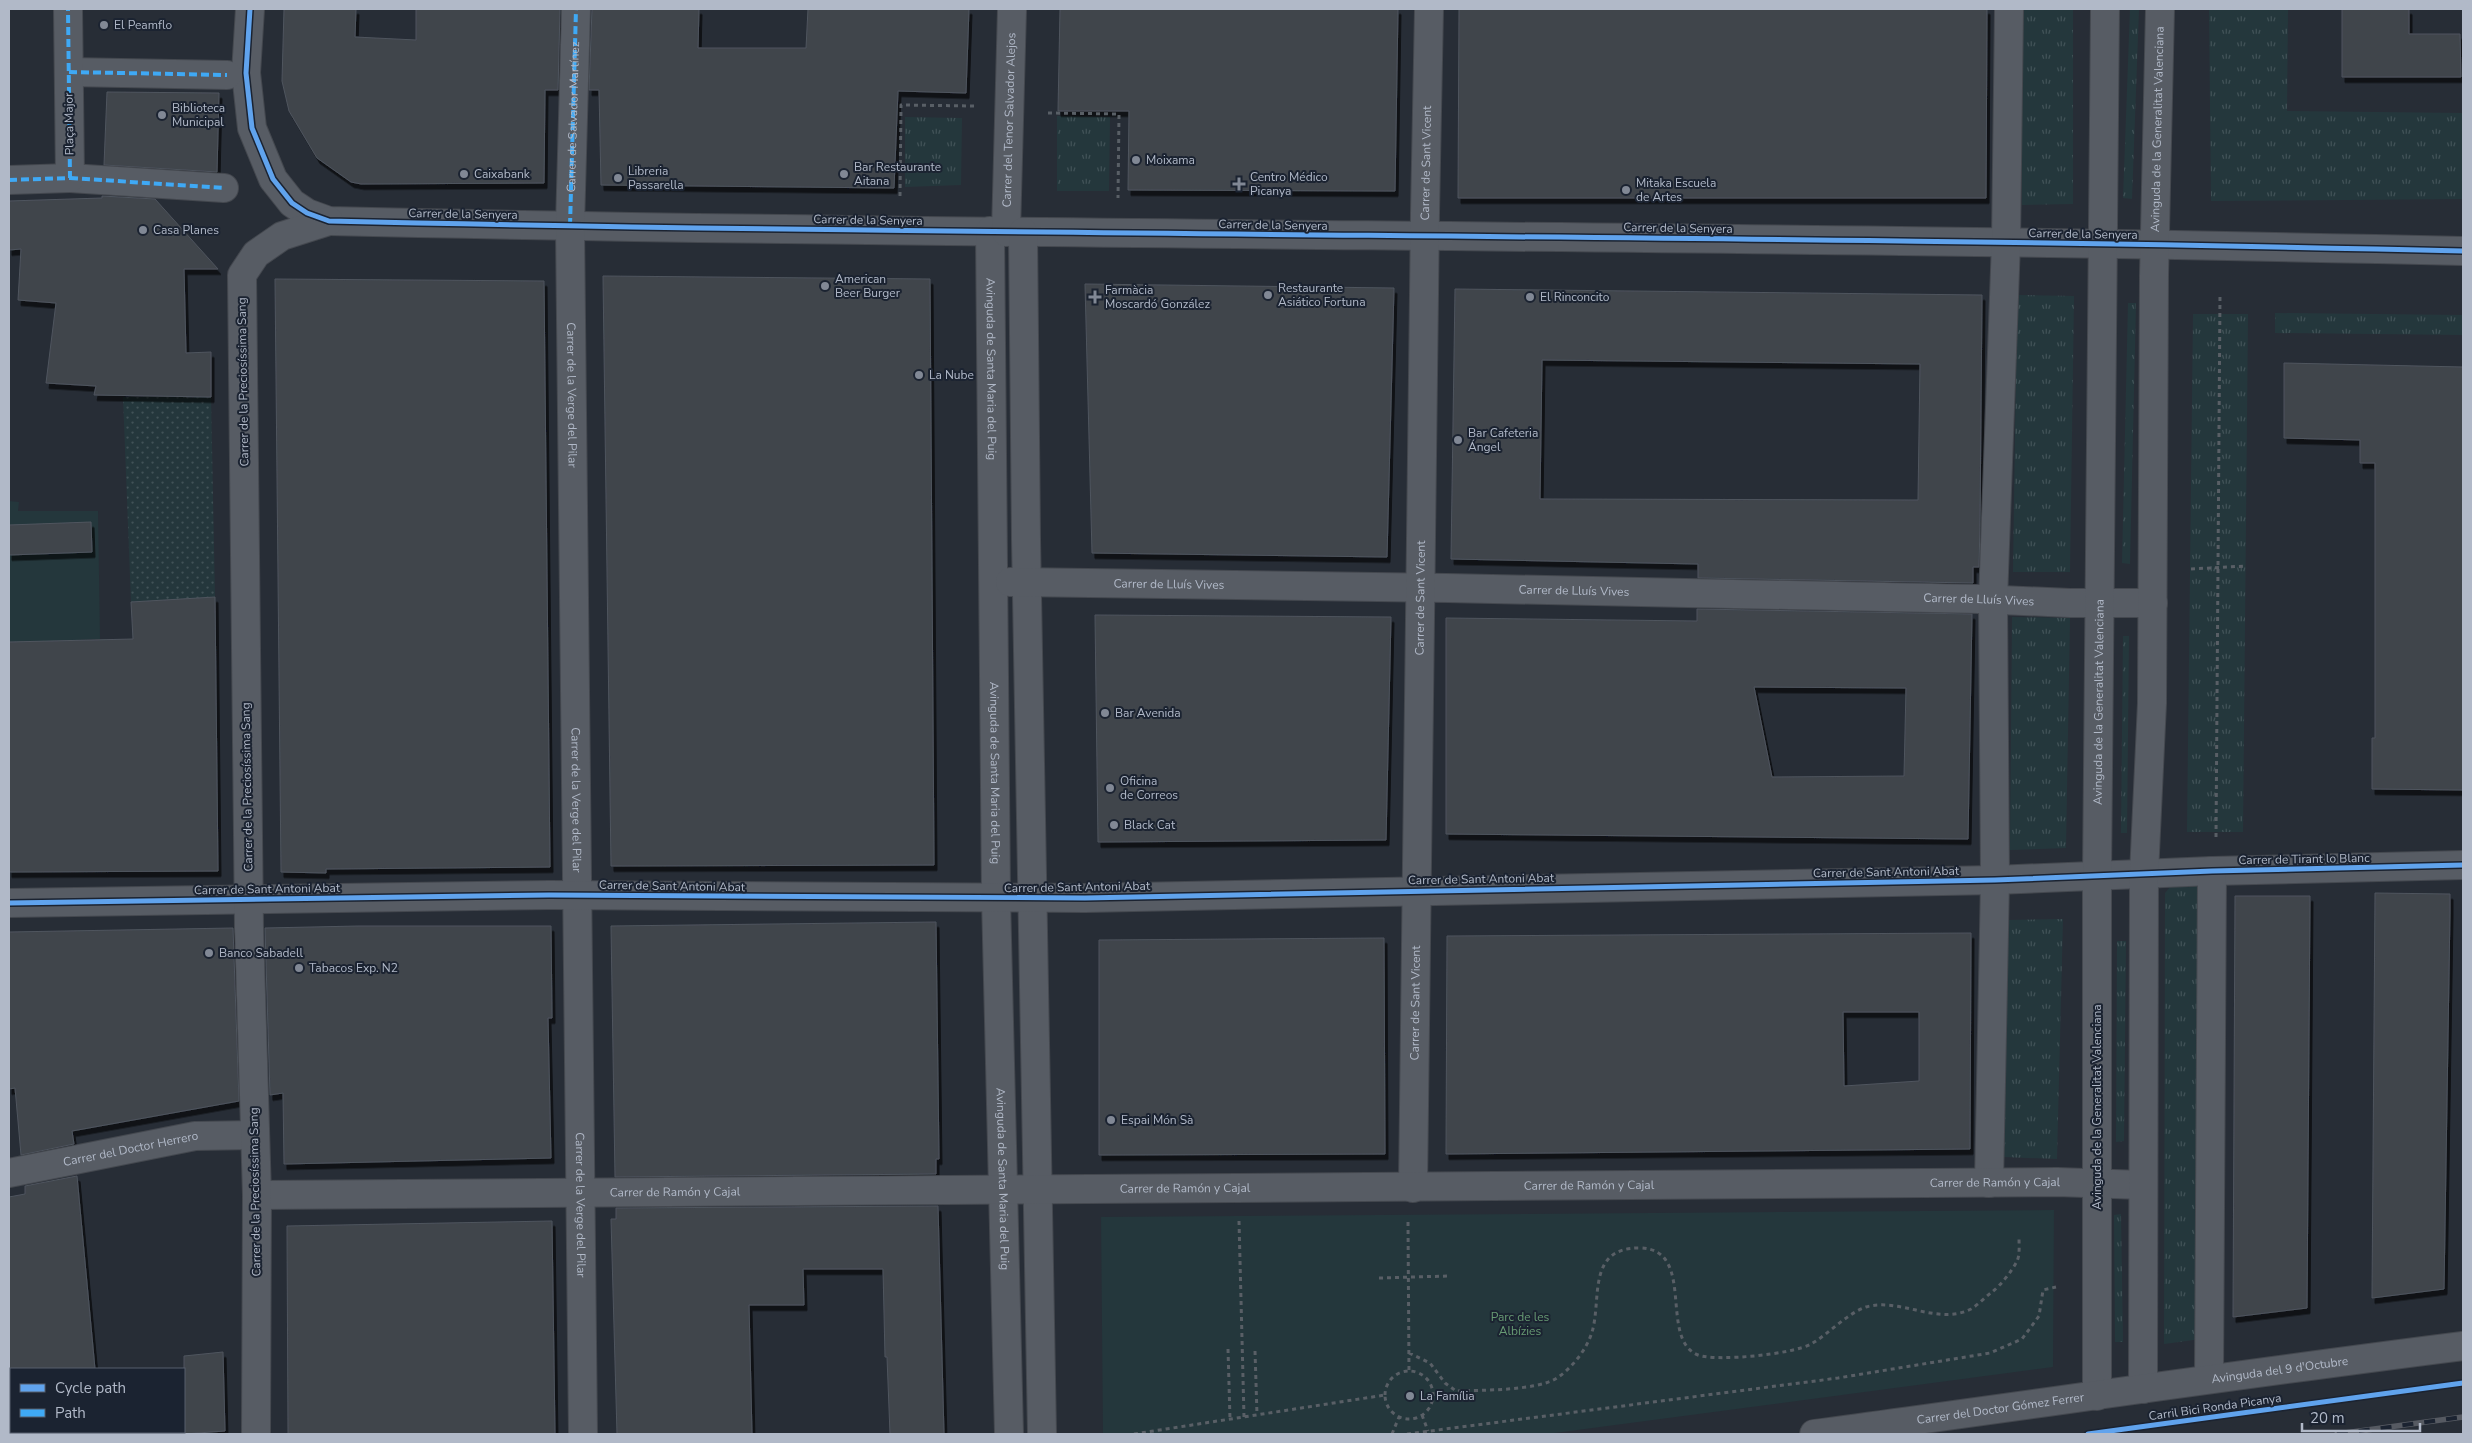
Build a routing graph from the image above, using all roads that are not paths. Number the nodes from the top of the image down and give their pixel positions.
1 (68, 9) edge
2 (250, 9) edge
3 (576, 9) edge
4 (1012, 9) edge
5 (1429, 9) edge
6 (2009, 9) edge
7 (2105, 9) edge
8 (2160, 9) edge
9 (69, 72) junction
10 (228, 75) dead end
11 (70, 178) junction
12 (9, 180) edge
13 (224, 188) dead end
14 (329, 222) junction
15 (570, 226) junction
16 (1006, 232) junction
17 (1424, 235) junction
18 (2006, 242) junction
19 (2103, 244) junction
20 (2154, 244) junction
21 (2463, 250) edge
22 (994, 582) junction
23 (1027, 583) junction
24 (1421, 588) junction
25 (1993, 600) junction
26 (2099, 604) junction
27 (2153, 604) junction
28 (2463, 865) edge
29 (2212, 871) junction
30 (2144, 874) junction
31 (2097, 877) junction
32 (1995, 880) junction
33 (1416, 890) junction
34 (578, 894) junction
35 (996, 898) junction
36 (1033, 898) junction
37 (248, 900) junction
38 (9, 903) edge
39 (254, 1134) junction
40 (9, 1173) edge
41 (1989, 1183) junction
42 (2097, 1183) junction
43 (2142, 1186) junction
44 (1002, 1188) junction
45 (1413, 1188) junction
46 (1037, 1190) junction
47 (582, 1193) junction
48 (257, 1195) junction
49 (2463, 1346) edge
50 (2208, 1378) junction
51 (2143, 1389) junction
52 (2097, 1396) junction
53 (256, 1434) edge
54 (583, 1434) edge
55 (1009, 1434) edge
56 (1042, 1434) edge
57 (1814, 1434) edge

1 - 9 street, Plaça Major
2 - 14 street, Carrer de la Senyera
3 - 15 street, Carrer de Salvador Martínez
4 - 16 street, Carrer del Tenor Salvador Alejos
5 - 17 street, Carrer de Sant Vicent
6 - 18 street
7 - 19 street, Avinguda de la Generalitat Valenciana
8 - 20 street, Avinguda de la Generalitat Valenciana
9 - 10 street
9 - 11 street, Plaça Major
11 - 12 street
11 - 13 street
14 - 15 street, Carrer de la Senyera
14 - 37 street, Carrer de la Preciosíssima Sang
15 - 16 street, Carrer de la Senyera
15 - 34 street, Carrer de la Verge del Pilar
16 - 17 street, Carrer de la Senyera
16 - 22 street, Avinguda de Santa Maria del Puig
16 - 23 street
17 - 18 street, Carrer de la Senyera
17 - 24 street, Carrer de Sant Vicent
18 - 19 street, Carrer de la Senyera
18 - 25 street
19 - 20 street, Carrer de la Senyera
19 - 26 street, Avinguda de la Generalitat Valenciana
20 - 21 street, Carrer de la Senyera
20 - 27 street, Avinguda de la Generalitat Valenciana
22 - 23 street, Carrer de Lluís Vives
22 - 35 street, Avinguda de Santa Maria del Puig
23 - 24 street, Carrer de Lluís Vives
23 - 36 street
24 - 25 street, Carrer de Lluís Vives
24 - 33 street, Carrer de Sant Vicent
25 - 26 street, Carrer de Lluís Vives
25 - 32 street
26 - 27 street, Carrer de Lluís Vives
26 - 31 street, Avinguda de la Generalitat Valenciana
27 - 30 street, Avinguda de la Generalitat Valenciana
28 - 29 street, Carrer de Tirant lo Blanc
29 - 30 street, Carrer de Tirant lo Blanc
29 - 50 street
30 - 31 street, Carrer de Sant Antoni Abat
30 - 43 street, Avinguda de la Generalitat Valenciana
31 - 32 street, Carrer de Sant Antoni Abat
31 - 42 street, Avinguda de la Generalitat Valenciana
32 - 33 street, Carrer de Sant Antoni Abat
32 - 41 street
33 - 36 street, Carrer de Sant Antoni Abat
33 - 45 street, Carrer de Sant Vicent
34 - 35 street, Carrer de Sant Antoni Abat
34 - 37 street, Carrer de Sant Antoni Abat
34 - 47 street, Carrer de la Verge del Pilar
35 - 36 street, Carrer de Sant Antoni Abat
35 - 44 street, Avinguda de Santa Maria del Puig
36 - 46 street
37 - 38 street, Carrer de Sant Antoni Abat
37 - 39 street, Carrer de la Preciosíssima Sang
39 - 40 street, Carrer del Doctor Herrero
39 - 48 street, Carrer de la Preciosíssima Sang
41 - 42 street, Carrer de Ramón y Cajal
41 - 45 street, Carrer de Ramón y Cajal
42 - 43 street, Carrer de Ramón y Cajal
42 - 52 street, Avinguda de la Generalitat Valenciana
43 - 51 street, Avinguda de la Generalitat Valenciana
44 - 46 street, Carrer de Ramón y Cajal
44 - 47 street, Carrer de Ramón y Cajal
44 - 55 street, Avinguda de Santa Maria del Puig
45 - 46 street, Carrer de Ramón y Cajal
46 - 56 street
47 - 48 street, Carrer de Ramón y Cajal
47 - 54 street, Carrer de la Verge del Pilar
48 - 53 street, Carrer de la Preciosíssima Sang
49 - 50 street, Avinguda del 9 d'Octubre
50 - 51 street, Avinguda del 9 d'Octubre
51 - 52 street, Avinguda del 9 d'Octubre
52 - 57 street, Carrer del Doctor Gómez Ferrer

